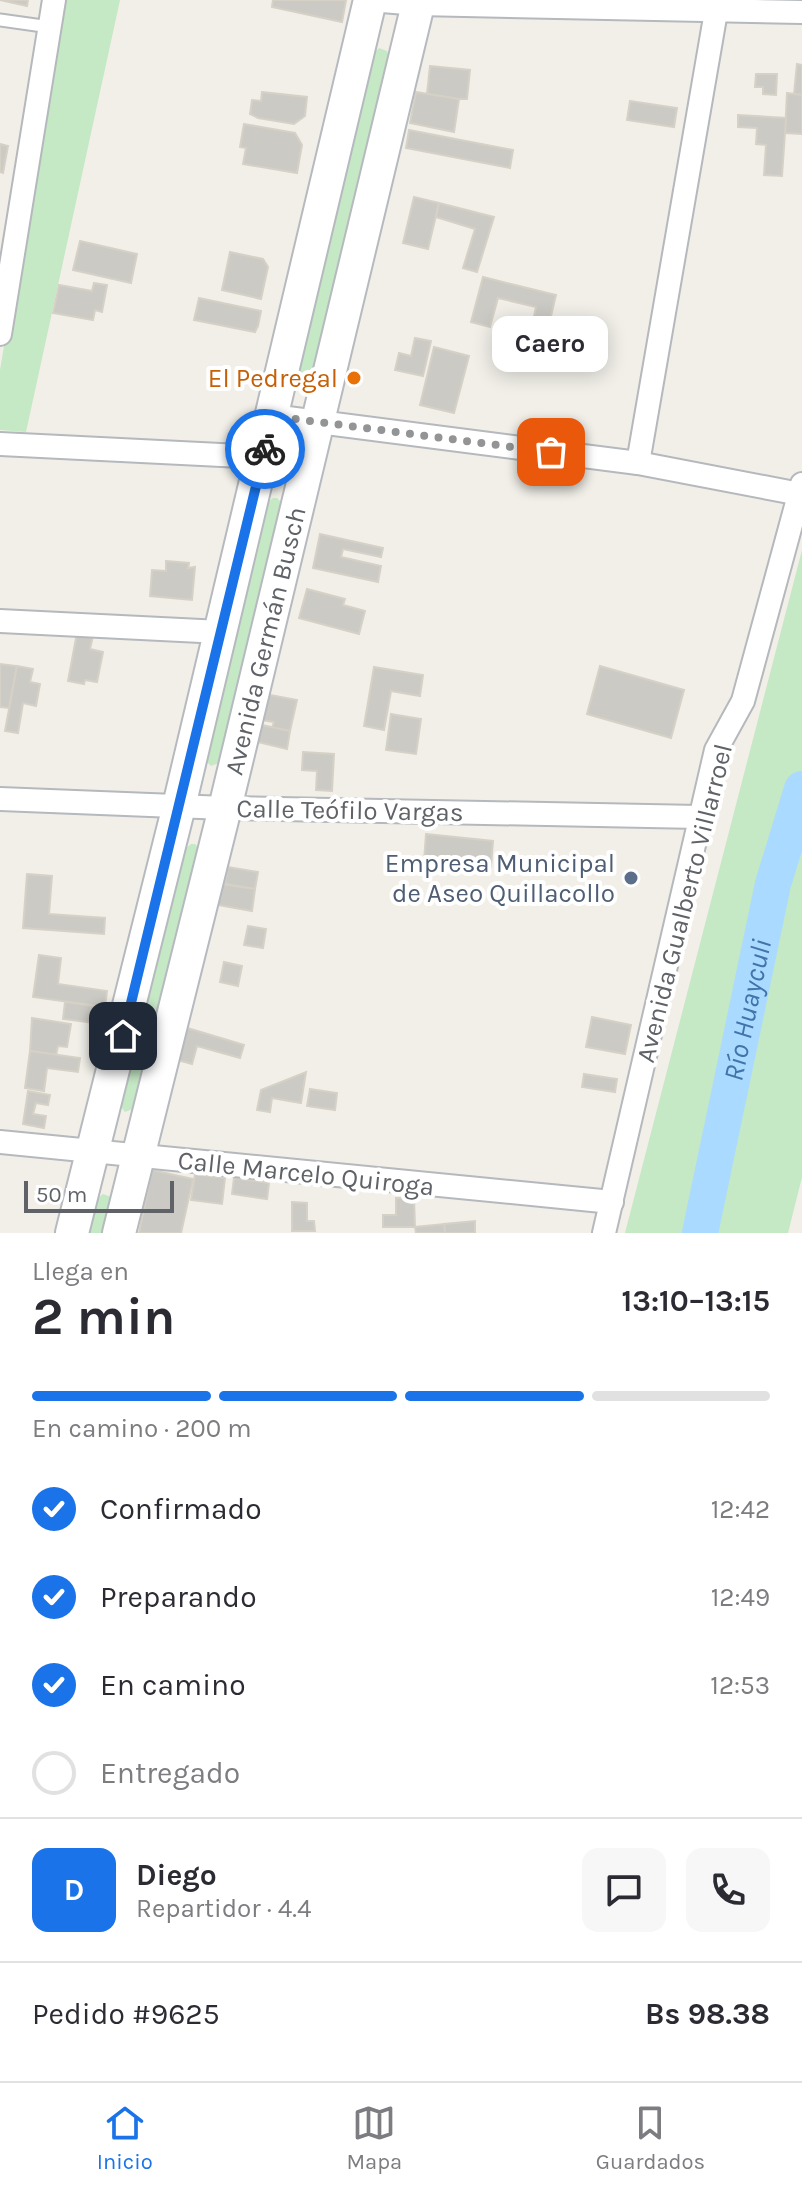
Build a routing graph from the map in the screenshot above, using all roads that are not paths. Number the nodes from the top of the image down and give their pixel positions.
1 (54, 0) edge
2 (370, 0) edge
3 (418, 2) edge
4 (718, 5) edge
5 (802, 12) edge
6 (0, 20) edge
7 (50, 27) junction
8 (6, 255) edge
9 (0, 334) edge
10 (272, 416) junction
11 (317, 422) junction
12 (0, 444) edge
13 (263, 457) junction
14 (638, 463) junction
15 (306, 465) junction
16 (801, 489) edge
17 (0, 621) edge
18 (221, 632) junction
19 (0, 799) edge
20 (179, 806) junction
21 (225, 808) junction
22 (699, 817) junction
23 (0, 1142) edge
24 (94, 1151) junction
25 (139, 1156) junction
26 (612, 1202) junction
27 (72, 1233) edge
28 (119, 1233) edge
29 (604, 1233) edge

1 - 7 street
2 - 3 street
2 - 10 main road, Avenida Germán Busch
3 - 4 street
3 - 11 main road, Avenida Germán Busch
4 - 5 street
4 - 14 street
6 - 7 lane
7 - 8 street
8 - 9 street
10 - 11 street
10 - 13 main road, Avenida Germán Busch
11 - 14 street
11 - 15 main road, Avenida Germán Busch
12 - 13 street
13 - 15 street
13 - 18 main road, Avenida Germán Busch
14 - 16 street
15 - 21 main road, Avenida Germán Busch
16 - 22 street, Avenida Gualberto Villarroel
17 - 18 street
18 - 20 main road, Avenida Germán Busch
19 - 20 street, Calle Teófilo Vargas
20 - 21 street, Calle Teófilo Vargas
20 - 24 main road, Avenida Germán Busch
21 - 22 street, Calle Teófilo Vargas
21 - 25 main road, Avenida Germán Busch
22 - 26 street, Avenida Gualberto Villarroel
23 - 24 street, Calle Marcelo Quiroga
24 - 25 street, Calle Marcelo Quiroga
24 - 27 main road, Avenida Germán Busch
25 - 26 street, Calle Marcelo Quiroga
25 - 28 main road, Avenida Germán Busch
26 - 29 street, Avenida Gualberto Villarroel

